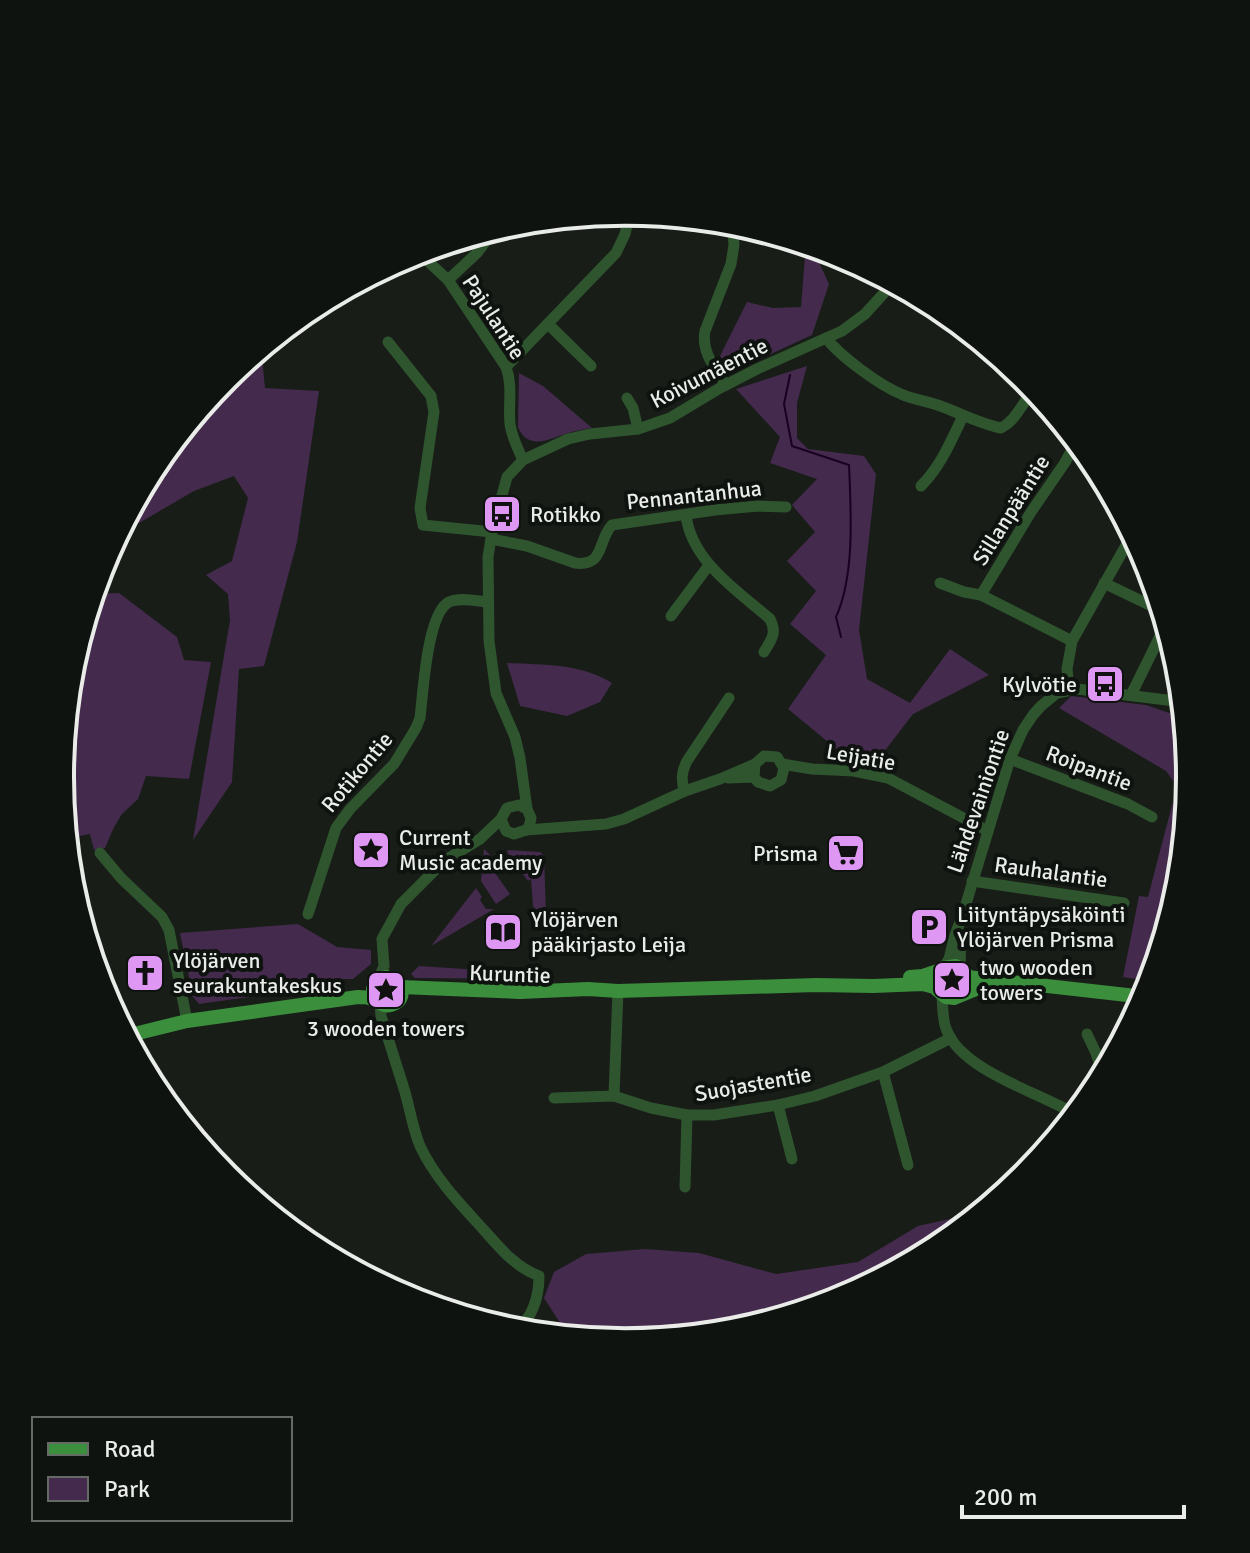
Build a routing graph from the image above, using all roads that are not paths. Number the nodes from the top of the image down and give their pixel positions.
1 (627, 226) edge
2 (733, 236) edge
3 (484, 244) edge
4 (429, 262) edge
5 (448, 280) junction
6 (885, 291) edge
7 (548, 324) junction
8 (826, 338) junction
9 (388, 342) dead end
10 (591, 366) dead end
11 (506, 367) junction
12 (726, 385) junction
13 (627, 398) dead end
14 (1026, 399) edge
15 (963, 416) junction
16 (638, 429) junction
17 (1070, 453) edge
18 (523, 460) junction
19 (921, 486) dead end
20 (786, 507) dead end
21 (686, 515) junction
22 (491, 536) junction
23 (1125, 547) edge
24 (709, 565) junction
25 (940, 583) dead end
26 (1104, 583) junction
27 (981, 595) junction
28 (487, 602) junction
29 (1149, 605) edge
30 (671, 616) dead end
31 (1158, 640) edge
32 (1072, 641) junction
33 (764, 652) dead end
34 (1069, 690) junction
35 (1131, 695) junction
36 (729, 698) dead end
37 (1170, 700) edge
38 (1010, 759) junction
39 (782, 764) junction
40 (812, 769) junction
41 (754, 770) junction
42 (781, 780) junction
43 (523, 782) junction
44 (685, 791) junction
45 (514, 805) junction
46 (529, 813) junction
47 (1152, 817) dead end
48 (504, 825) junction
49 (559, 828) junction
50 (526, 830) junction
51 (988, 831) junction
52 (100, 853) dead end
53 (972, 881) junction
54 (1124, 903) dead end
55 (308, 914) dead end
56 (962, 917) junction
57 (389, 923) junction
58 (942, 969) junction
59 (964, 973) junction
60 (376, 982) junction
61 (834, 984) junction
62 (1020, 984) junction
63 (618, 991) junction
64 (940, 992) junction
65 (960, 995) junction
66 (1130, 995) edge
67 (390, 996) junction
68 (302, 1004) junction
69 (187, 1021) junction
70 (138, 1033) edge
71 (1087, 1034) dead end
72 (951, 1038) junction
73 (1098, 1059) edge
74 (883, 1072) junction
75 (614, 1096) junction
76 (554, 1098) dead end
77 (778, 1105) junction
78 (1065, 1108) edge
79 (687, 1115) junction
80 (792, 1159) dead end
81 (908, 1165) dead end
82 (685, 1187) dead end
83 (528, 1319) edge

1 - 7 street
2 - 12 street
3 - 5 street
4 - 5 street, Pajulantie
5 - 11 street, Pajulantie
6 - 8 street, Koivumäentie
7 - 10 street
7 - 11 street
8 - 12 street, Koivumäentie
8 - 15 street
9 - 22 street
11 - 18 street, Pajulantie
12 - 16 street, Koivumäentie
13 - 16 street
14 - 15 street
15 - 19 street
16 - 18 street, Koivumäentie
17 - 27 street, Sillanpääntie
18 - 22 street
20 - 21 street, Pennantanhua
21 - 22 street, Pennantanhua
21 - 24 street
22 - 28 street
23 - 26 street
24 - 30 street
24 - 33 street
25 - 27 street
26 - 29 street
26 - 32 street
27 - 32 street, Sillanpääntie
28 - 43 street
28 - 55 street, Rotikontie
31 - 35 street
32 - 34 street
34 - 35 street
34 - 38 street, Lähdevainiontie
35 - 37 street
36 - 44 street
38 - 47 street, Roipantie
38 - 51 street, Lähdevainiontie
39 - 40 street, Leijatie
39 - 41 street, Leijatie
39 - 42 street
40 - 42 street, Leijatie
40 - 51 street, Leijatie
41 - 42 street, Leijatie
41 - 44 street, Leijatie
43 - 45 street
43 - 46 street
44 - 49 street, Leijatie
45 - 46 street
45 - 48 street
46 - 49 street, Leijatie
46 - 50 street
48 - 50 street
48 - 57 street
49 - 50 street, Leijatie
51 - 53 street, Lähdevainiontie
52 - 69 street
53 - 54 street, Rauhalantie
53 - 56 street, Lähdevainiontie
56 - 58 street, Lähdevainiontie
56 - 59 street, Lähdevainiontie
57 - 60 street
57 - 67 street
58 - 59 main road
58 - 61 main road, Kuruntie
58 - 64 main road
59 - 62 main road
59 - 65 main road
60 - 67 main road
60 - 68 main road, Kuruntie
61 - 63 main road, Kuruntie
61 - 64 main road, Kuruntie
62 - 65 main road
62 - 66 main road
63 - 67 main road, Kuruntie
63 - 75 street
64 - 65 main road
64 - 72 street
65 - 72 street
67 - 68 main road, Kuruntie
67 - 83 street
68 - 69 main road, Kuruntie
69 - 70 main road, Kuruntie
71 - 73 street
72 - 74 street, Suojastentie
72 - 78 street
74 - 77 street, Suojastentie
74 - 81 street
75 - 76 street, Suojastentie
75 - 79 street, Suojastentie
77 - 79 street, Suojastentie
77 - 80 street
79 - 82 street

